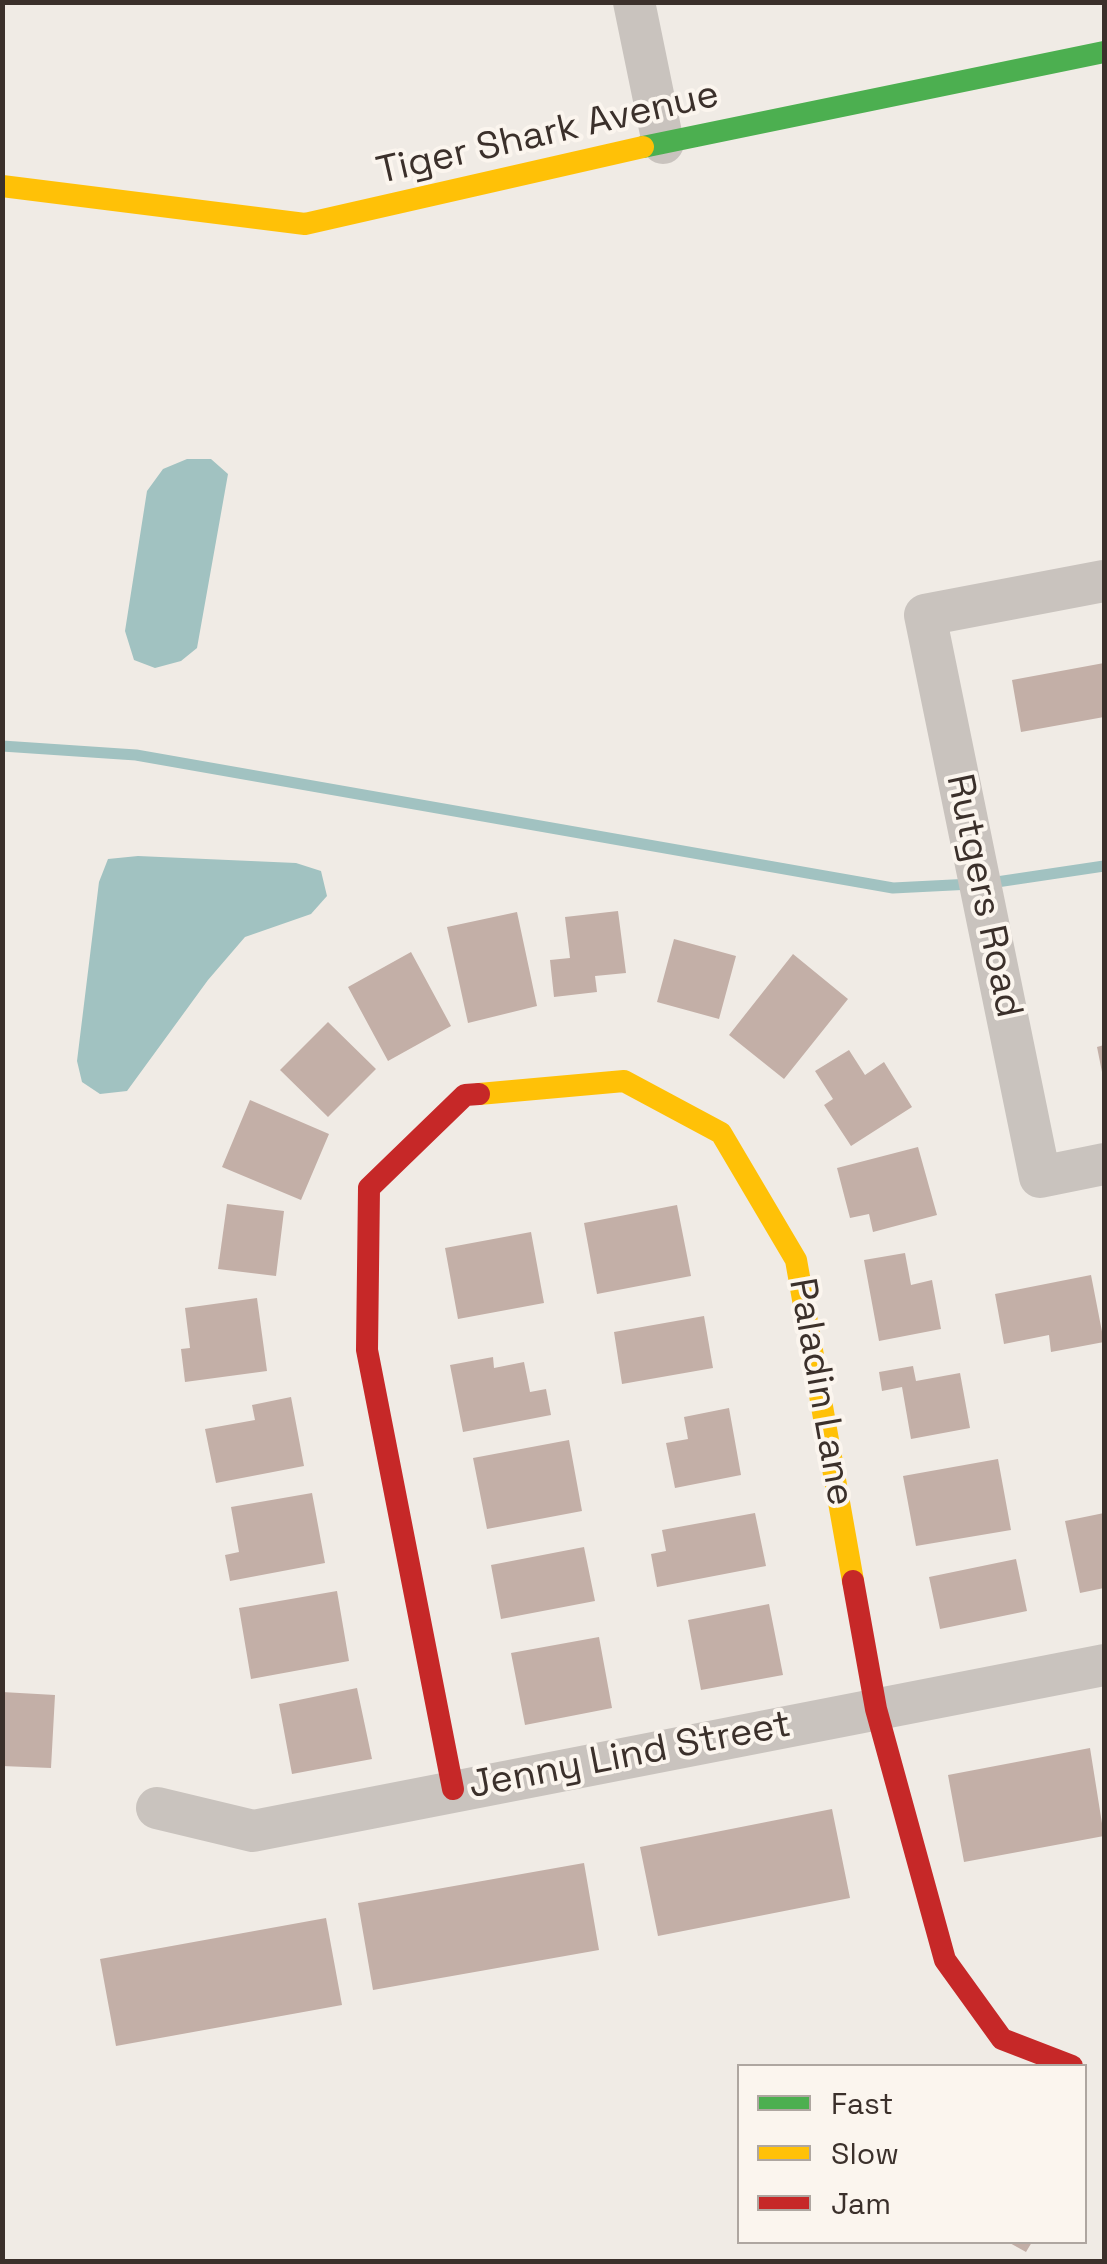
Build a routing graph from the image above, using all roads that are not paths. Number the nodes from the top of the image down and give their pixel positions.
1 (634, 2) edge
2 (1104, 52) edge
3 (664, 143) junction
4 (2, 186) edge
5 (1104, 581) edge
6 (1104, 1164) edge
7 (1104, 1665) edge
8 (876, 1709) junction
9 (453, 1789) junction
10 (157, 1808) dead end
11 (1067, 2064) edge

1 - 3 street
2 - 3 street, Tiger Shark Avenue
3 - 4 street, Tiger Shark Avenue
5 - 6 street, Rutgers Road
7 - 8 street, Jenny Lind Street
8 - 9 street, Jenny Lind Street
8 - 9 street, Paladin Lane
8 - 11 street, Paladin Lane
9 - 10 street, Jenny Lind Street

